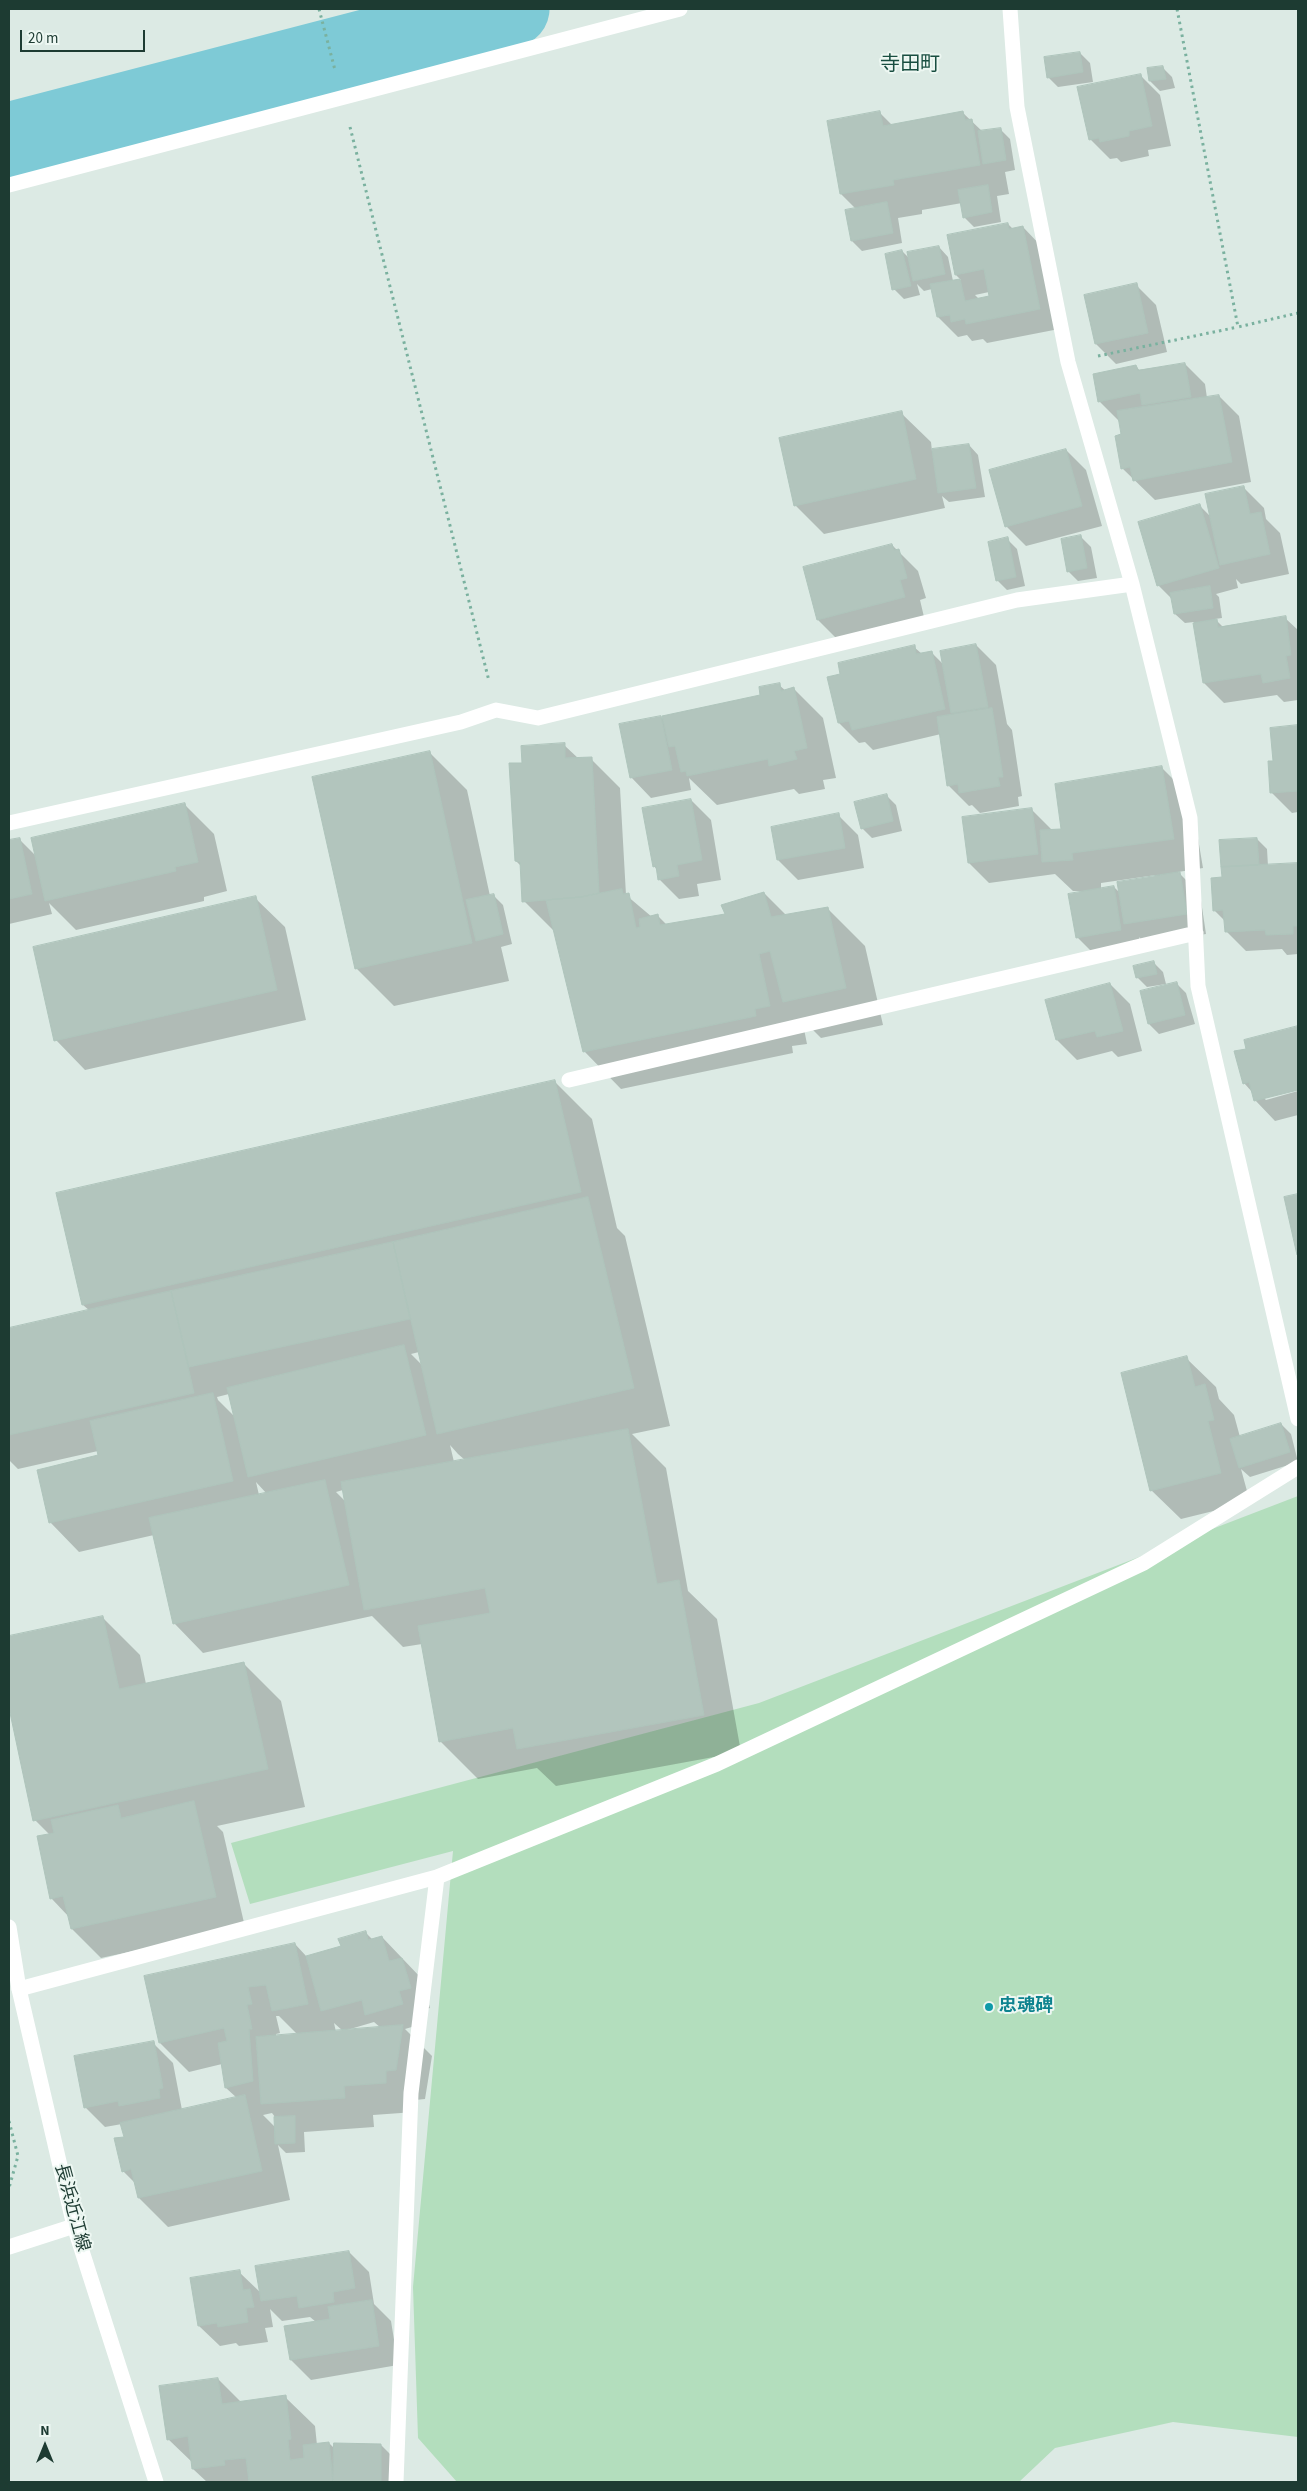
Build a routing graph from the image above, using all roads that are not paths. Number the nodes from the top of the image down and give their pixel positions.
1 (680, 9) edge
2 (1010, 9) edge
3 (9, 185) edge
4 (1132, 584) junction
5 (9, 823) edge
6 (1196, 933) junction
7 (570, 1080) dead end
8 (1298, 1419) edge
9 (1298, 1467) edge
10 (437, 1877) junction
11 (9, 1928) edge
12 (19, 1989) junction
13 (74, 2226) junction
14 (9, 2247) edge
15 (156, 2482) edge
16 (396, 2482) edge

1 - 3 street
2 - 4 street
4 - 5 street
4 - 6 street
6 - 7 street
6 - 8 street
9 - 10 street
10 - 12 street
10 - 16 street
11 - 12 street, 長浜近江線
12 - 13 street, 長浜近江線
13 - 14 street
13 - 15 street, 長浜近江線

